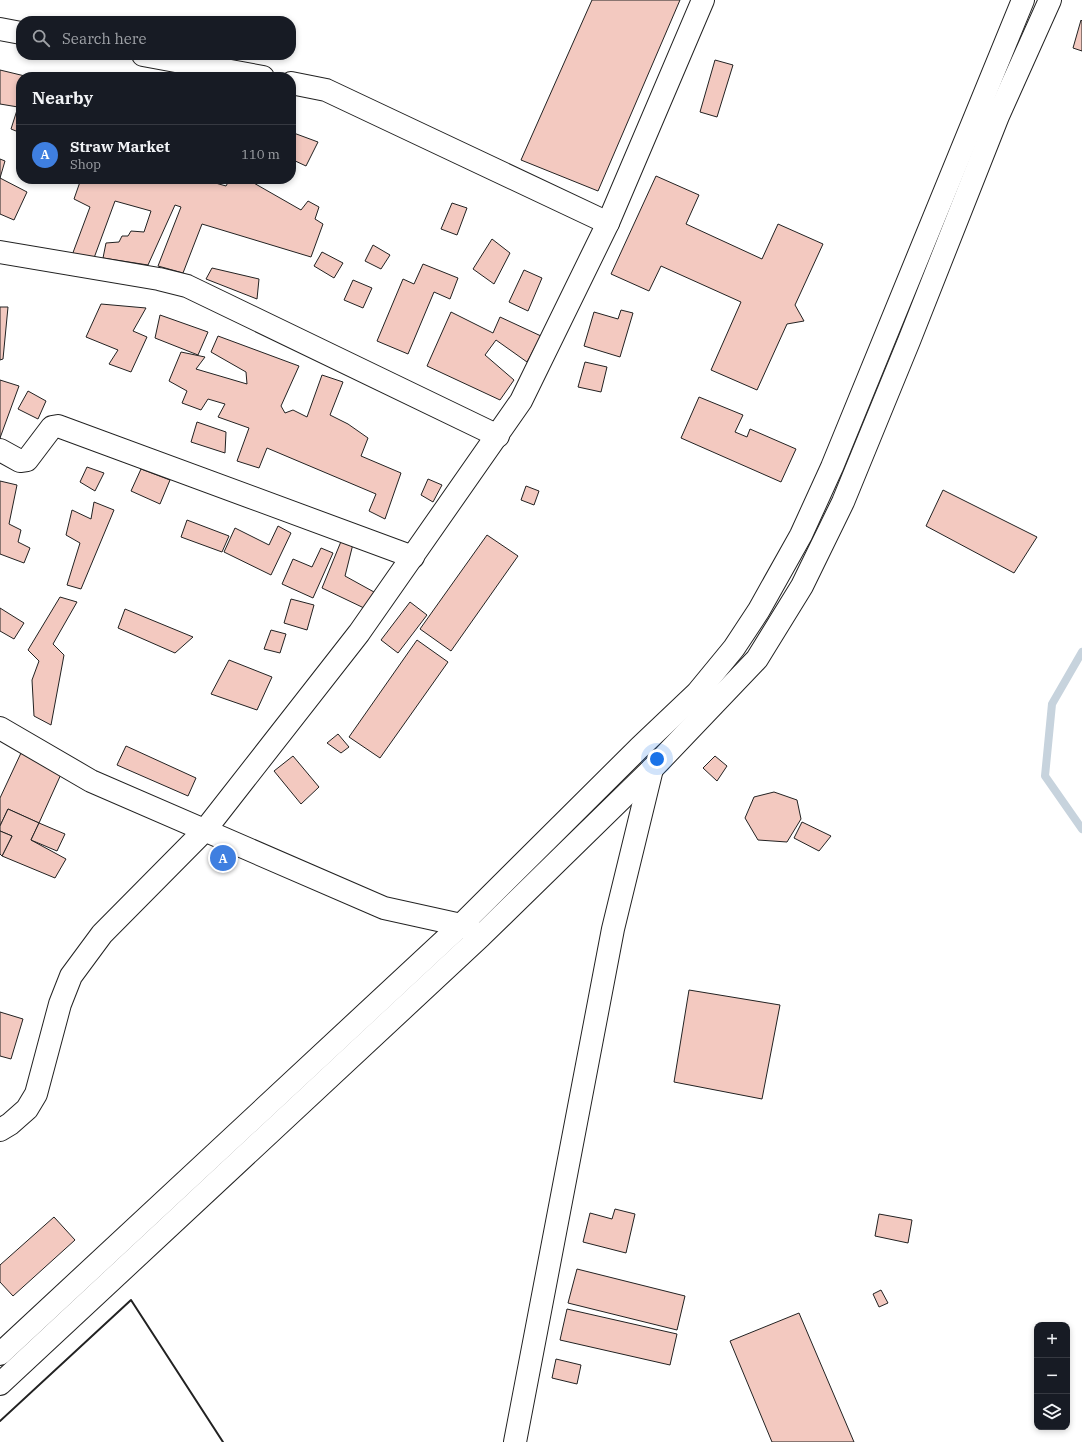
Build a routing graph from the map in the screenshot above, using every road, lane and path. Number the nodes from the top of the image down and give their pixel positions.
1 (703, 0) edge
2 (1023, 0) edge
3 (1050, 0) edge
4 (0, 29) edge
5 (16, 32) edge
6 (170, 60) edge
7 (236, 72) edge
8 (296, 84) edge
9 (608, 223) junction
10 (0, 252) edge
11 (875, 362) junction
12 (896, 372) junction
13 (498, 436) junction
14 (0, 450) edge
15 (413, 557) junction
16 (0, 728) edge
17 (652, 769) junction
18 (205, 830) junction
19 (461, 925) junction
20 (480, 936) junction
21 (0, 1130) edge
22 (0, 1354) edge
23 (0, 1384) edge
24 (515, 1442) edge

1 - 9 street
2 - 11 street
3 - 12 street
4 - 5 street
6 - 7 street
8 - 9 street
9 - 13 street
10 - 13 street
11 - 12 street
11 - 19 street
12 - 17 street
13 - 15 street
14 - 15 street
15 - 18 street
16 - 18 street
17 - 20 street
17 - 24 street
18 - 19 street
18 - 21 street
19 - 20 street
19 - 22 street
20 - 23 street

